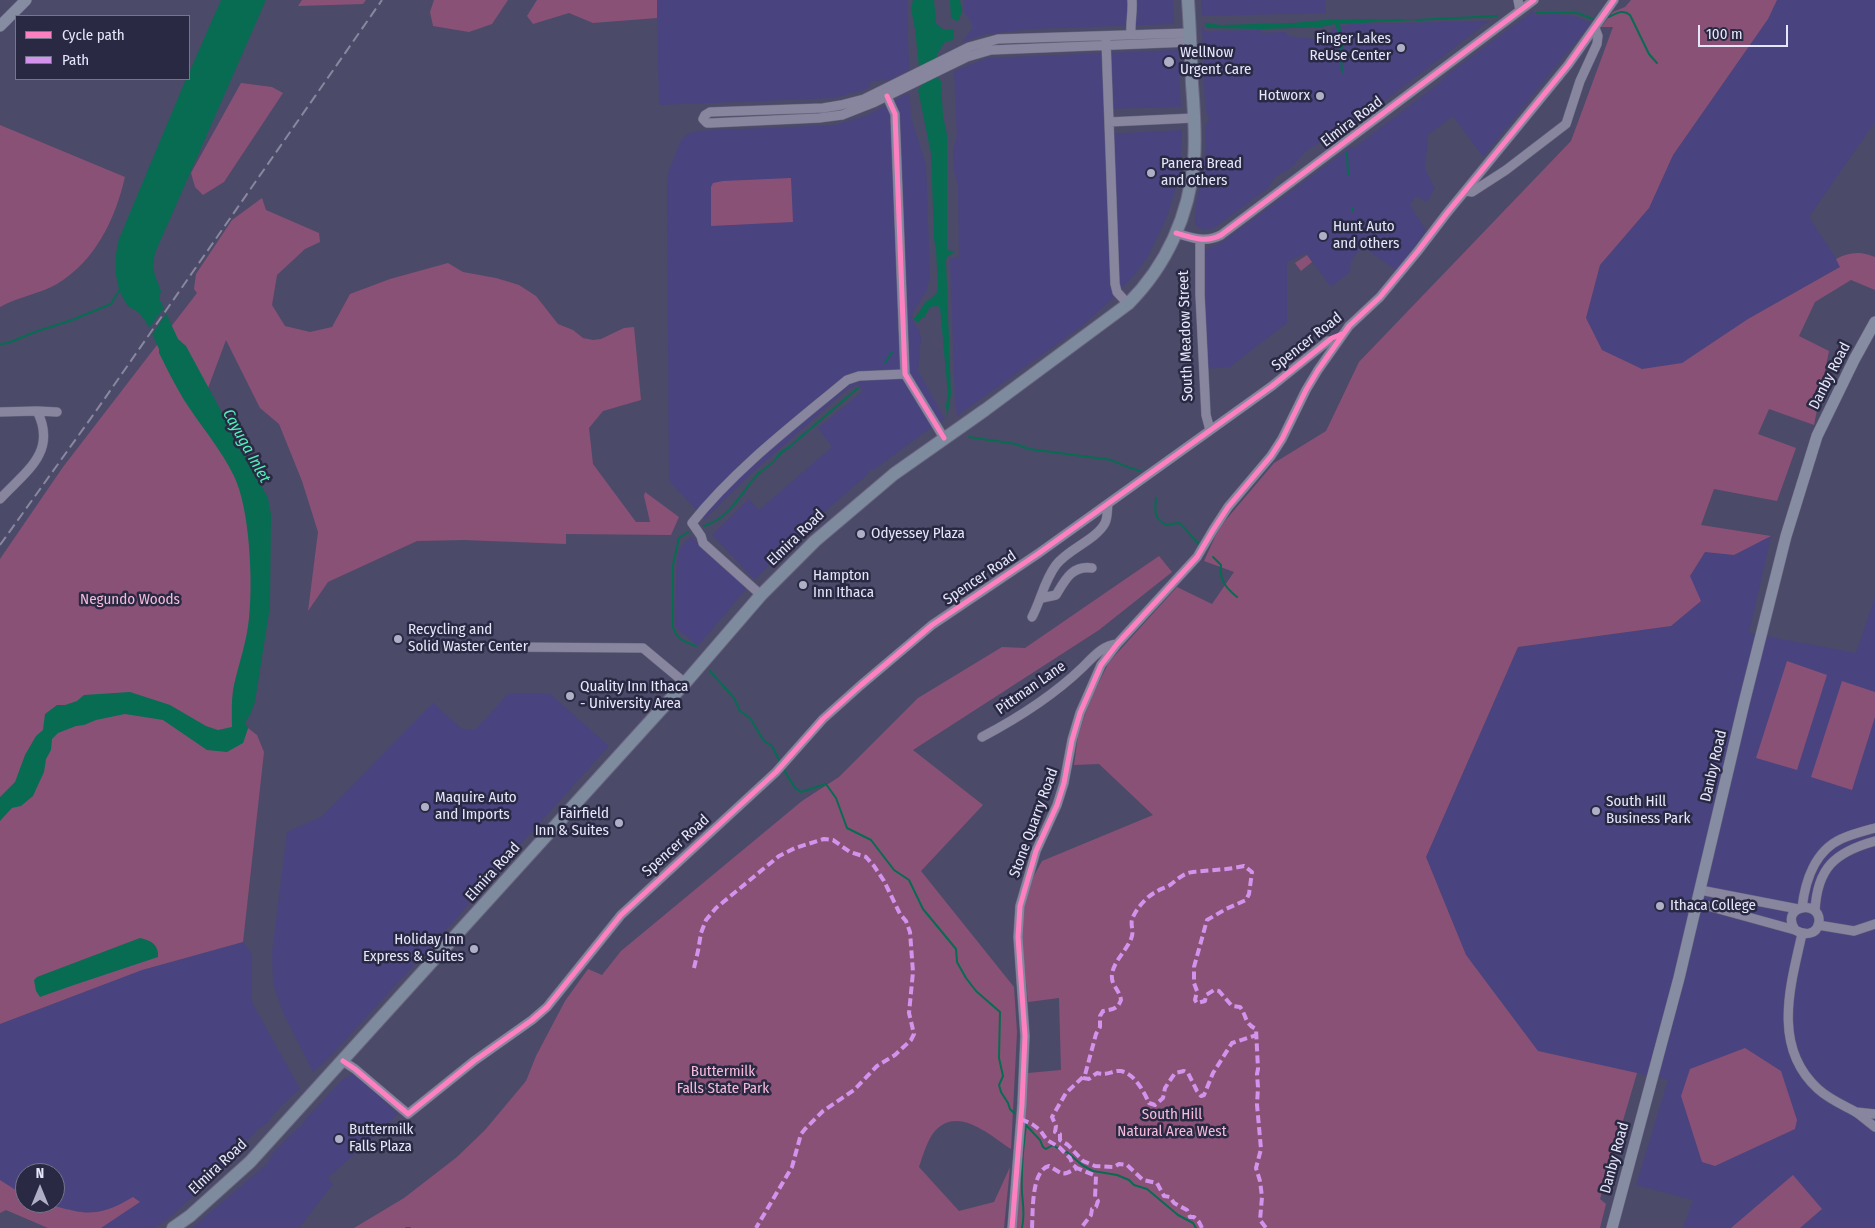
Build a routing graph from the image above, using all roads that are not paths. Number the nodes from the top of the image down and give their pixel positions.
1 (26, 0) edge
2 (1132, 0) edge
3 (1188, 0) edge
4 (1518, 0) edge
5 (1534, 0) edge
6 (1614, 0) edge
7 (1520, 10) junction
8 (0, 26) edge
9 (1595, 28) junction
10 (1131, 35) junction
11 (1190, 37) junction
12 (1106, 40) junction
13 (885, 93) junction
14 (1194, 118) junction
15 (1109, 122) junction
16 (1466, 190) junction
17 (1176, 233) junction
18 (1200, 239) junction
19 (1128, 304) junction
20 (1875, 322) edge
21 (1344, 333) joint
22 (1328, 341) dead end
23 (905, 374) junction
24 (37, 411) junction
25 (0, 412) edge
26 (57, 412) dead end
27 (1210, 430) junction
28 (944, 438) junction
29 (0, 499) edge
30 (1108, 504) junction
31 (1092, 568) dead end
32 (761, 594) junction
33 (1041, 598) junction
34 (1032, 618) dead end
35 (1117, 644) junction
36 (509, 647) dead end
37 (685, 683) junction
38 (982, 737) dead end
39 (1875, 828) edge
40 (1875, 841) edge
41 (1700, 890) junction
42 (1697, 903) junction
43 (1800, 908) junction
44 (1815, 911) junction
45 (1875, 924) edge
46 (1818, 925) junction
47 (1798, 932) junction
48 (343, 1061) junction
49 (1856, 1112) junction
50 (1875, 1114) edge
51 (1875, 1127) edge
52 (173, 1228) edge
53 (1012, 1228) edge
54 (1612, 1228) edge

1 - 8 main road
2 - 10 street
3 - 11 highway
4 - 7 street
5 - 7 street, Elmira Road
6 - 9 street, Spencer Road
7 - 18 street, Elmira Road
9 - 16 street, Spencer Road
9 - 16 street
10 - 11 street
10 - 12 street
11 - 12 street
11 - 14 highway
12 - 13 street
12 - 15 street
13 - 13 street
13 - 23 street
14 - 15 street
14 - 17 highway
15 - 19 street
16 - 21 street, Spencer Road
17 - 18 street, Elmira Road
17 - 19 highway, Elmira Road
18 - 27 street, South Meadow Street
19 - 28 highway, Elmira Road
20 - 41 main road, Danby Road
21 - 35 street, Stone Quarry Road
22 - 27 street, Spencer Road
23 - 28 street
23 - 32 street
24 - 25 street
24 - 26 street
24 - 29 street
27 - 30 street, Spencer Road
28 - 32 highway, Elmira Road
30 - 33 street
30 - 48 street, Spencer Road
31 - 33 street
32 - 37 highway, Elmira Road
33 - 34 street
35 - 38 street, Pittman Lane
35 - 53 street, Stone Quarry Road
36 - 37 street
37 - 48 highway, Elmira Road
39 - 43 street
40 - 44 street
41 - 42 main road, Danby Road
41 - 43 street
42 - 47 street
42 - 54 main road, Danby Road
43 - 44 street
43 - 47 street
44 - 46 street
45 - 46 street
46 - 47 street
47 - 49 street
48 - 52 highway, Elmira Road
49 - 50 street
49 - 51 street

